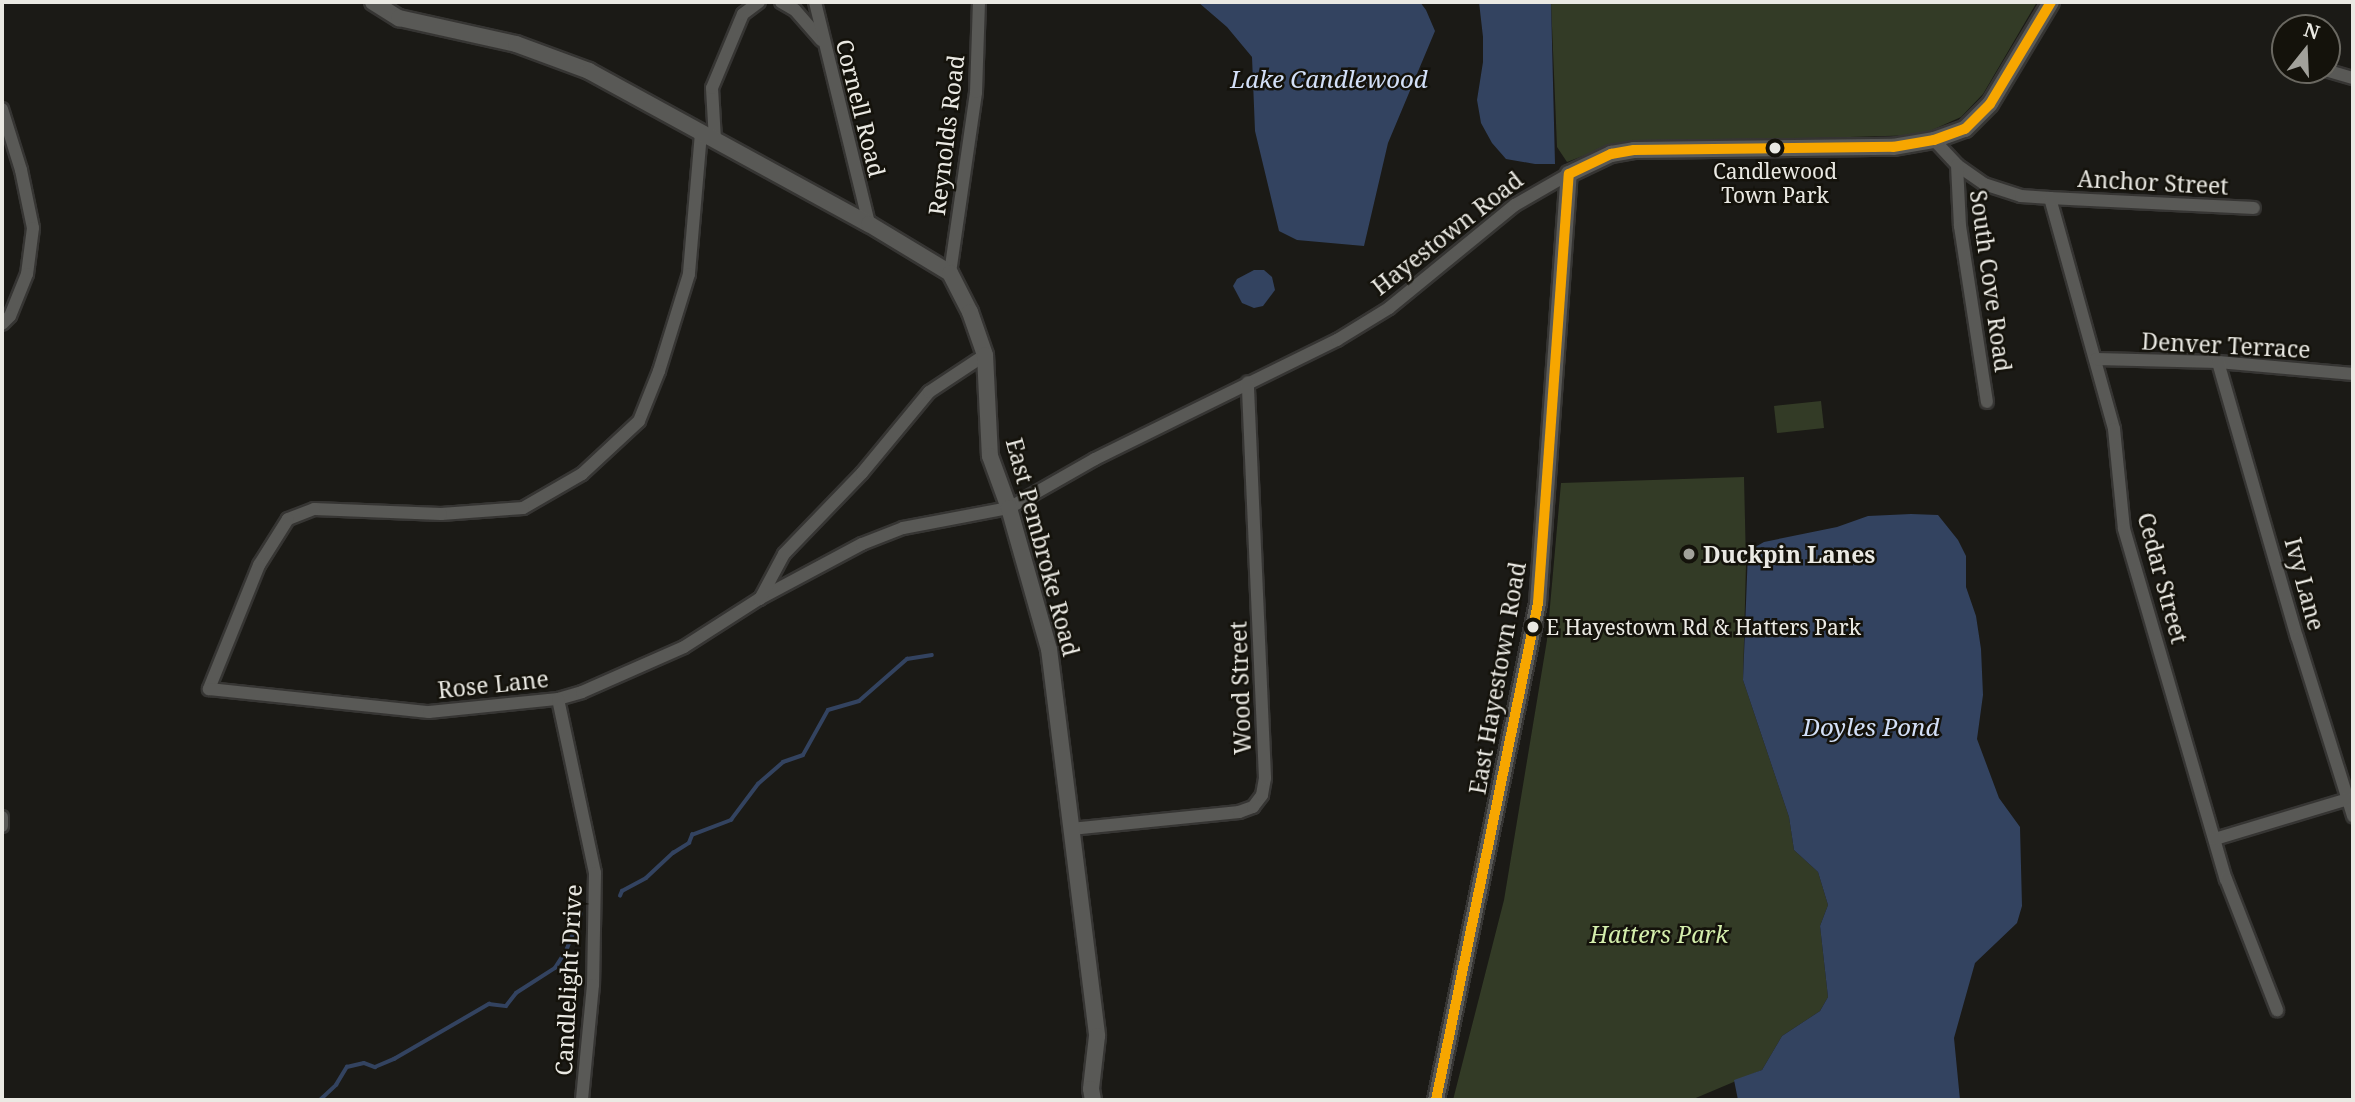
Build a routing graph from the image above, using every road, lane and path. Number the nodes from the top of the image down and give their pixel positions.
1 (373, 2) edge
2 (759, 2) edge
3 (781, 2) edge
4 (815, 2) edge
5 (979, 2) edge
6 (2050, 2) edge
7 (822, 41) junction
8 (2, 109) edge
9 (708, 136) junction
10 (1934, 140) junction
11 (1957, 165) junction
12 (1569, 174) junction
13 (2050, 198) junction
14 (2254, 208) dead end
15 (869, 224) junction
16 (950, 273) junction
17 (2, 324) edge
18 (985, 355) junction
19 (2096, 359) junction
20 (2218, 362) junction
21 (2353, 374) edge
22 (1248, 382) junction
23 (1987, 402) dead end
24 (1009, 508) junction
25 (760, 599) junction
26 (558, 699) junction
27 (2348, 799) junction
28 (2353, 816) edge
29 (2, 817) edge
30 (2, 826) edge
31 (1071, 829) junction
32 (2215, 839) junction
33 (2277, 1010) dead end
34 (582, 1100) edge
35 (1093, 1100) edge
36 (1436, 1100) edge

1 - 9 street
2 - 9 street
3 - 7 street
4 - 7 street, Cornell Road
5 - 16 street, Reynolds Road
6 - 10 street, Hayestown Road
7 - 15 street, Cornell Road
8 - 17 street
9 - 15 street
9 - 26 street, Rose Lane
10 - 11 street
10 - 12 street, Hayestown Road
11 - 13 street
11 - 23 street, South Cove Road
12 - 22 street, Hayestown Road
12 - 36 street, East Hayestown Road
13 - 14 street, Anchor Street
13 - 19 street, Cedar Street
15 - 16 street
16 - 18 street, East Pembroke Road
18 - 24 street, East Pembroke Road
18 - 25 street, Rose Lane
19 - 20 street, Denver Terrace
19 - 32 street, Cedar Street
20 - 21 street, Denver Terrace
20 - 27 street, Ivy Lane
22 - 24 street, Hayestown Road
22 - 31 street, Wood Street
24 - 25 street, Rose Lane
24 - 31 street, East Pembroke Road
25 - 26 street, Rose Lane
26 - 34 street, Candlelight Drive
27 - 28 street, Ivy Lane
27 - 32 street
29 - 30 street
31 - 35 street, East Pembroke Road
32 - 33 street, Cedar Street

